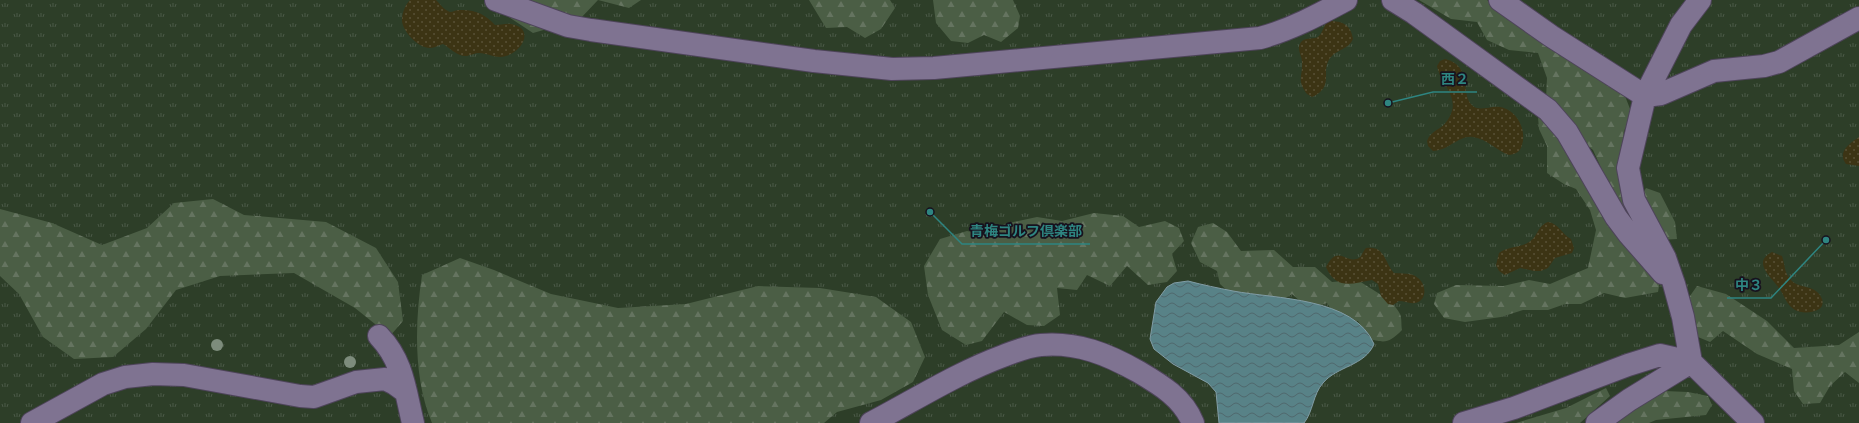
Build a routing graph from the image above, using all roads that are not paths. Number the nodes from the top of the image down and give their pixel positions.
1 (496, 0) edge
2 (1346, 0) edge
3 (1393, 0) edge
4 (1500, 0) edge
5 (1700, 0) edge
6 (1859, 18) edge
7 (1645, 96) junction
8 (1674, 284) junction
9 (378, 336) dead end
10 (1691, 362) junction
11 (406, 392) junction
12 (32, 423) edge
13 (413, 423) edge
14 (871, 423) edge
15 (1193, 423) edge
16 (1464, 423) edge
17 (1597, 423) edge
18 (1753, 423) edge

1 - 2 lane
3 - 8 lane
4 - 7 lane
5 - 7 lane
6 - 7 lane
7 - 8 lane
8 - 10 lane
9 - 11 lane
10 - 16 lane
10 - 17 lane
10 - 18 lane
11 - 12 lane
11 - 13 lane
14 - 15 lane

